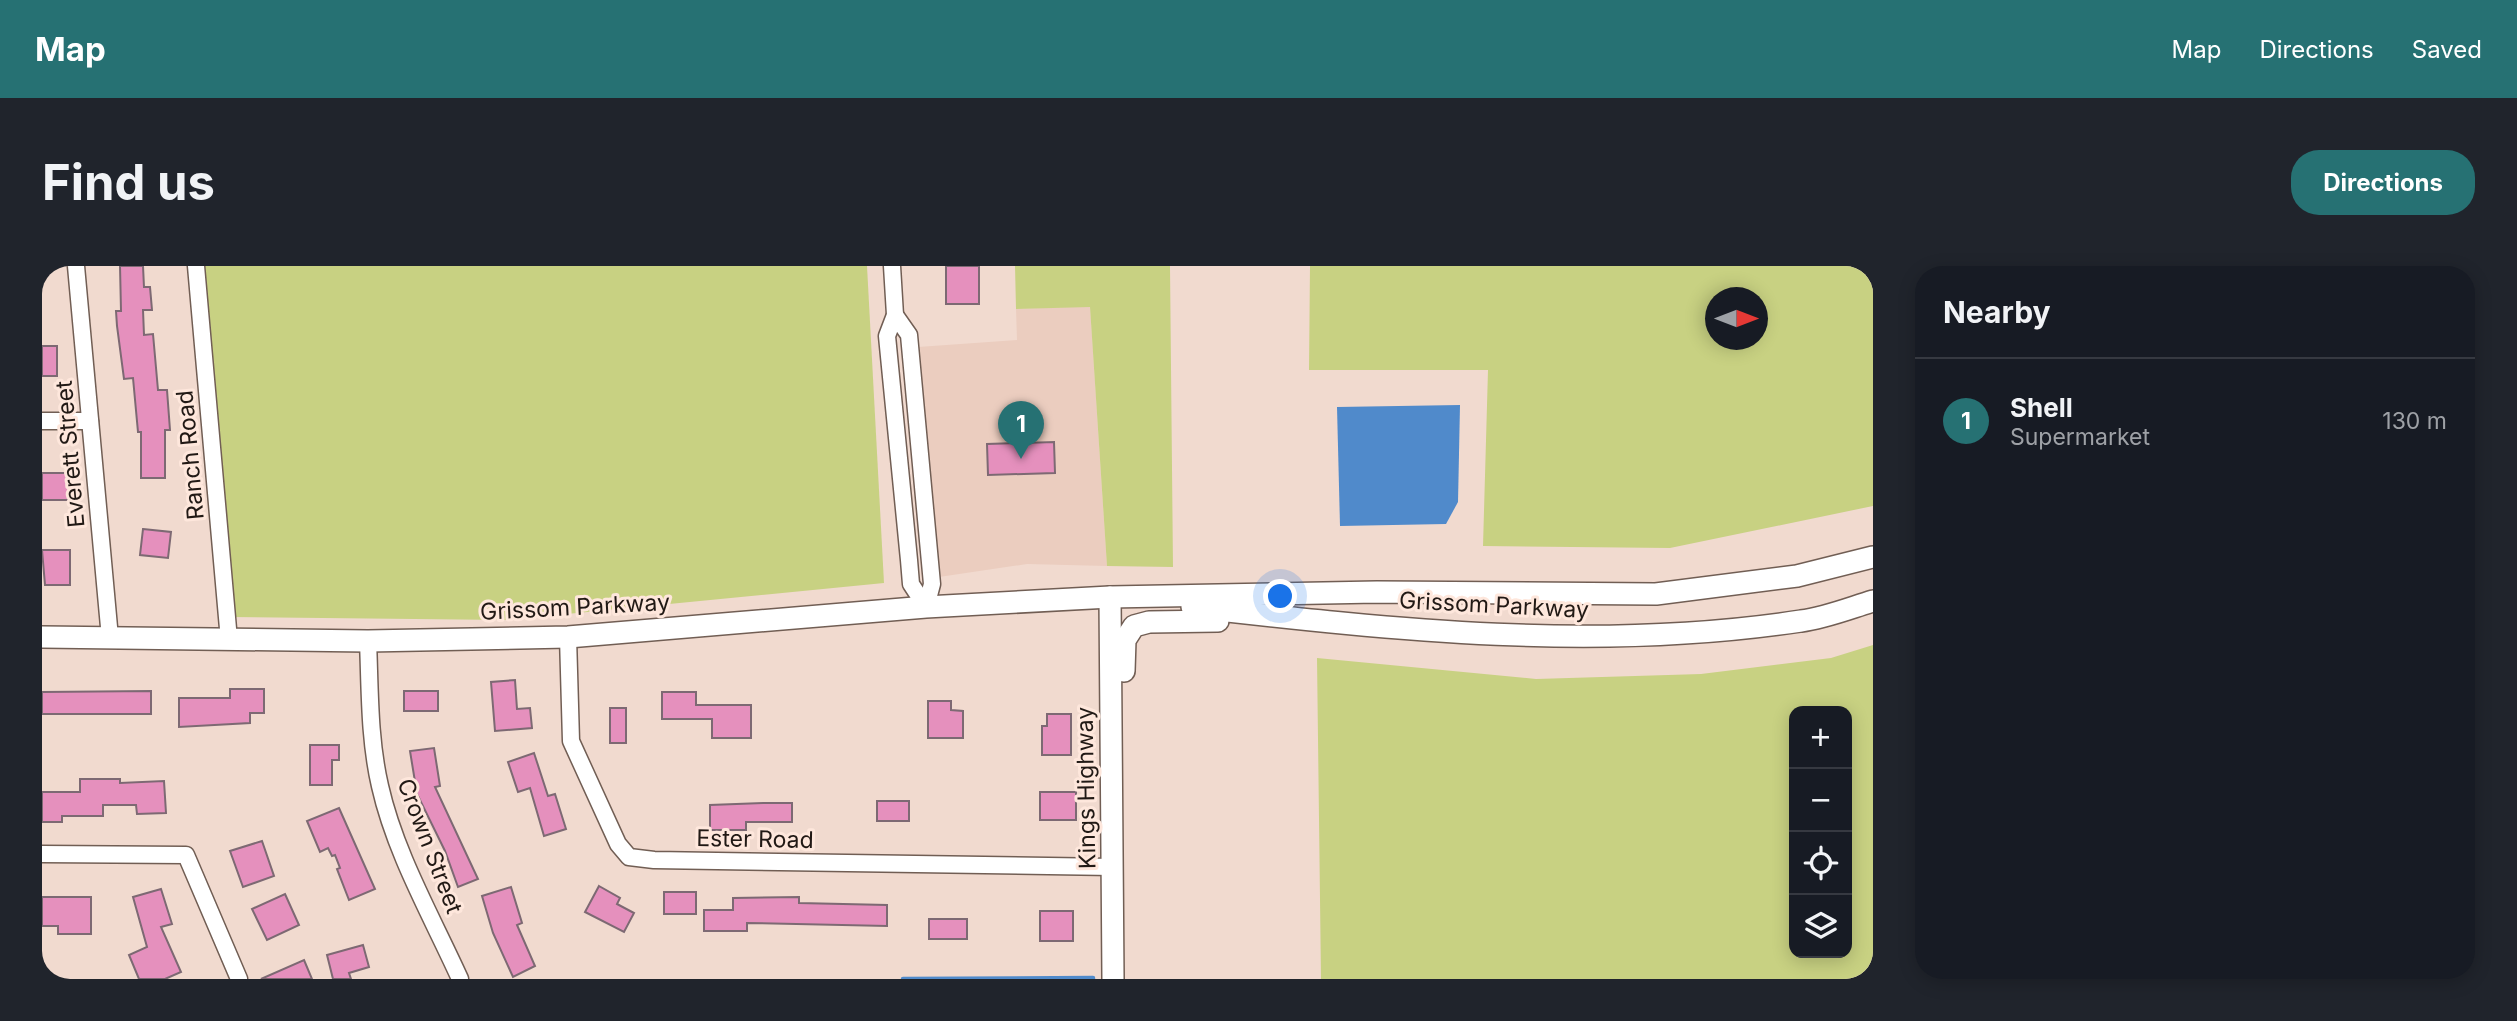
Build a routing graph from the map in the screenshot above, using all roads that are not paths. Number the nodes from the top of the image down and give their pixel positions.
1 (76, 266) edge
2 (195, 266) edge
3 (892, 266) edge
4 (42, 421) edge
5 (90, 421) junction
6 (1873, 557) edge
7 (1110, 597) junction
8 (1873, 601) edge
9 (926, 607) junction
10 (1272, 616) junction
11 (42, 637) edge
12 (568, 637) junction
13 (110, 638) junction
14 (229, 640) junction
15 (368, 641) junction
16 (1112, 756) junction
17 (42, 854) edge
18 (1114, 867) junction
19 (454, 977) edge
20 (239, 979) edge
21 (1114, 979) edge

1 - 5 street, Everett Street
2 - 14 street, Ranch Road
3 - 9 street
4 - 5 street
5 - 13 street, Everett Street
6 - 7 main road, Grissom Parkway
7 - 9 main road, Grissom Parkway
7 - 10 main road, Grissom Parkway
7 - 16 main road, Kings Highway
8 - 10 main road, Grissom Parkway
9 - 12 main road, Grissom Parkway
10 - 16 main road
11 - 13 main road, Grissom Parkway
12 - 15 main road, Grissom Parkway
12 - 18 street, Ester Road
13 - 14 main road, Grissom Parkway
14 - 15 main road, Grissom Parkway
15 - 19 street, Crown Street
16 - 18 main road, Kings Highway
17 - 20 street
18 - 21 main road, Kings Highway

